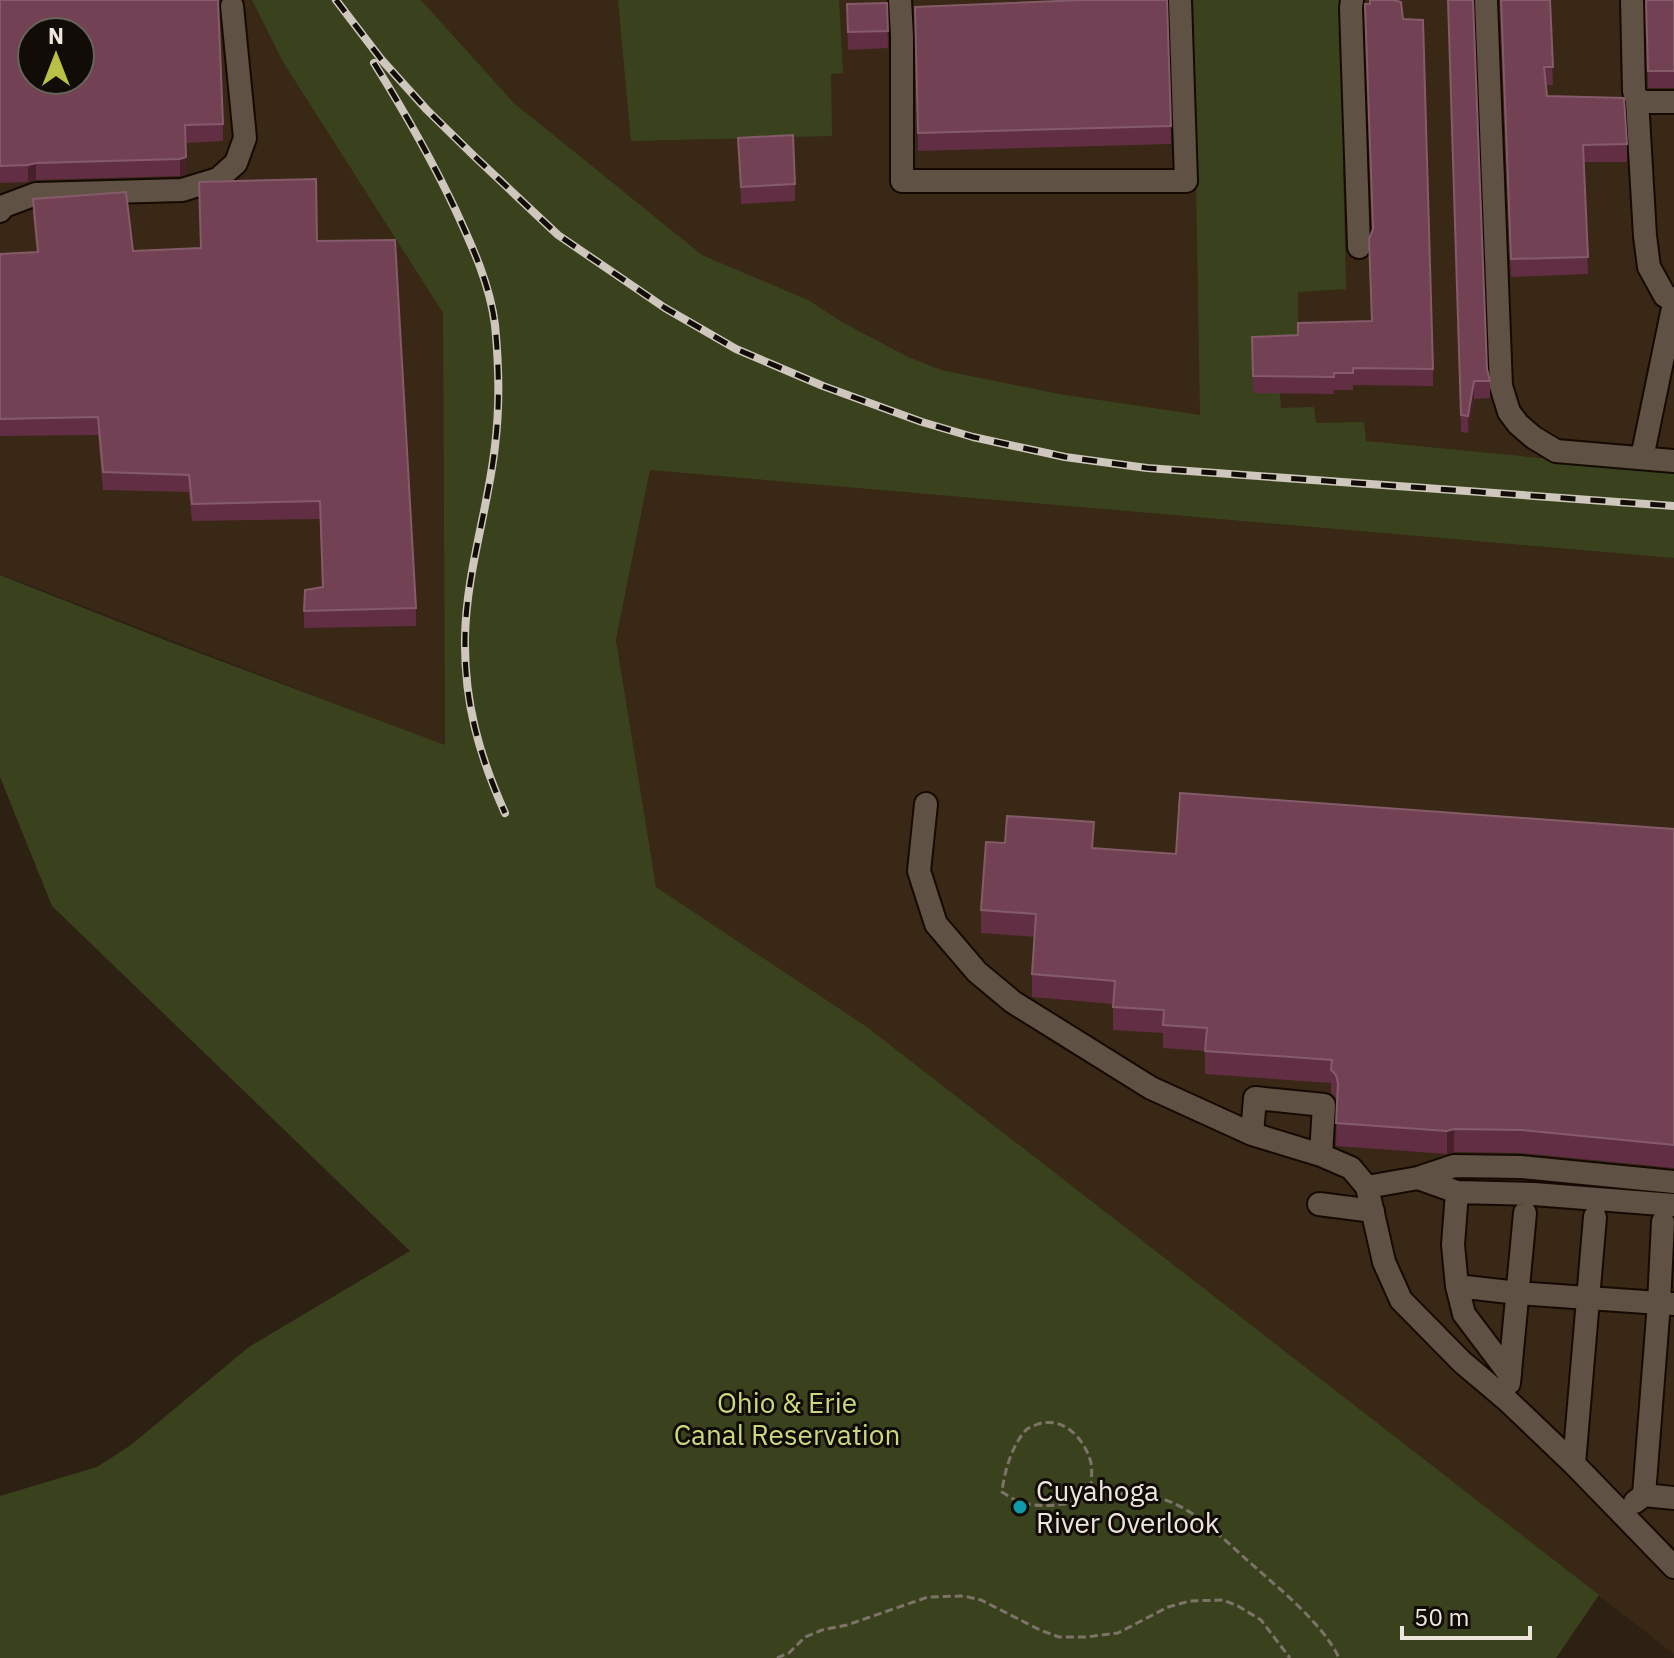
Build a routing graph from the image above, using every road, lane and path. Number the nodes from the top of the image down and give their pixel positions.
1 (900, 0) edge
2 (1180, 0) edge
3 (1352, 0) edge
4 (1486, 0) edge
5 (1632, 0) edge
6 (235, 2) edge
7 (1637, 100) junction
8 (1674, 102) edge
9 (0, 211) edge
10 (1359, 247) dead end
11 (1674, 301) edge
12 (1642, 458) junction
13 (1674, 461) edge
14 (926, 804) dead end
15 (1252, 1134) junction
16 (1321, 1155) junction
17 (1418, 1178) junction
18 (1674, 1182) edge
19 (1367, 1187) junction
20 (1457, 1192) junction
21 (1319, 1204) dead end
22 (1373, 1211) junction
23 (1525, 1213) dead end
24 (1668, 1213) edge
25 (1595, 1217) dead end
26 (1457, 1286) junction
27 (1518, 1293) junction
28 (1589, 1297) junction
29 (1667, 1303) edge
30 (1510, 1375) junction
31 (1507, 1400) junction
32 (1574, 1464) junction
33 (1644, 1495) junction
34 (1674, 1498) edge
35 (1090, 1501) junction
36 (1621, 1512) junction
37 (1674, 1567) edge
38 (777, 1658) edge
39 (1290, 1658) edge
40 (1339, 1658) edge

1 - 2 lane
3 - 10 lane
4 - 12 lane
5 - 7 lane
6 - 9 lane
7 - 8 lane
7 - 11 lane
11 - 12 lane
12 - 13 lane
14 - 15 lane
15 - 16 lane
15 - 16 lane
16 - 19 lane
17 - 18 lane
17 - 19 lane
17 - 20 lane
19 - 22 lane
20 - 24 lane
20 - 26 lane
21 - 22 lane
22 - 31 lane
23 - 27 lane
24 - 29 lane
25 - 28 lane
26 - 27 lane
26 - 30 lane
27 - 28 lane
27 - 30 lane
28 - 29 lane
28 - 32 lane
29 - 33 lane
30 - 31 lane
31 - 32 lane
32 - 36 lane
33 - 34 lane
33 - 36 lane
35 - 35 path
35 - 40 path
36 - 37 lane
38 - 39 path

